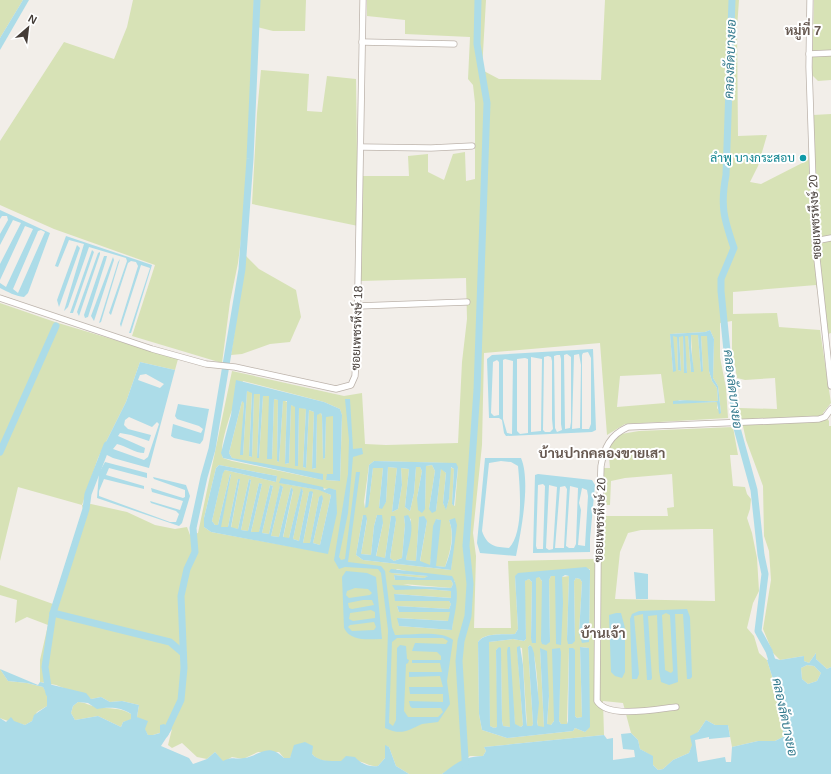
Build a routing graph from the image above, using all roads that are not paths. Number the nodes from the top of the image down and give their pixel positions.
1 (363, 0) edge
2 (810, 0) edge
3 (362, 42) junction
4 (454, 44) dead end
5 (831, 53) edge
6 (809, 54) junction
7 (472, 146) dead end
8 (361, 147) junction
9 (831, 238) edge
10 (815, 241) junction
11 (0, 298) edge
12 (467, 302) dead end
13 (358, 306) junction
14 (831, 386) edge
15 (831, 409) edge
16 (676, 707) dead end

1 - 3 street, ซอยเพชรหึงษ์ 18
2 - 6 street, ซอยเพชรหึงษ์ 20
3 - 4 street
3 - 8 street, ซอยเพชรหึงษ์ 18
5 - 6 street
6 - 10 street, ซอยเพชรหึงษ์ 20
7 - 8 street
8 - 13 street, ซอยเพชรหึงษ์ 18
9 - 10 street
10 - 14 street, ซอยเพชรหึงษ์ 20
11 - 13 street, ซอยเพชรหึงษ์ 18
12 - 13 street
15 - 16 street, ซอยเพชรหึงษ์ 20

